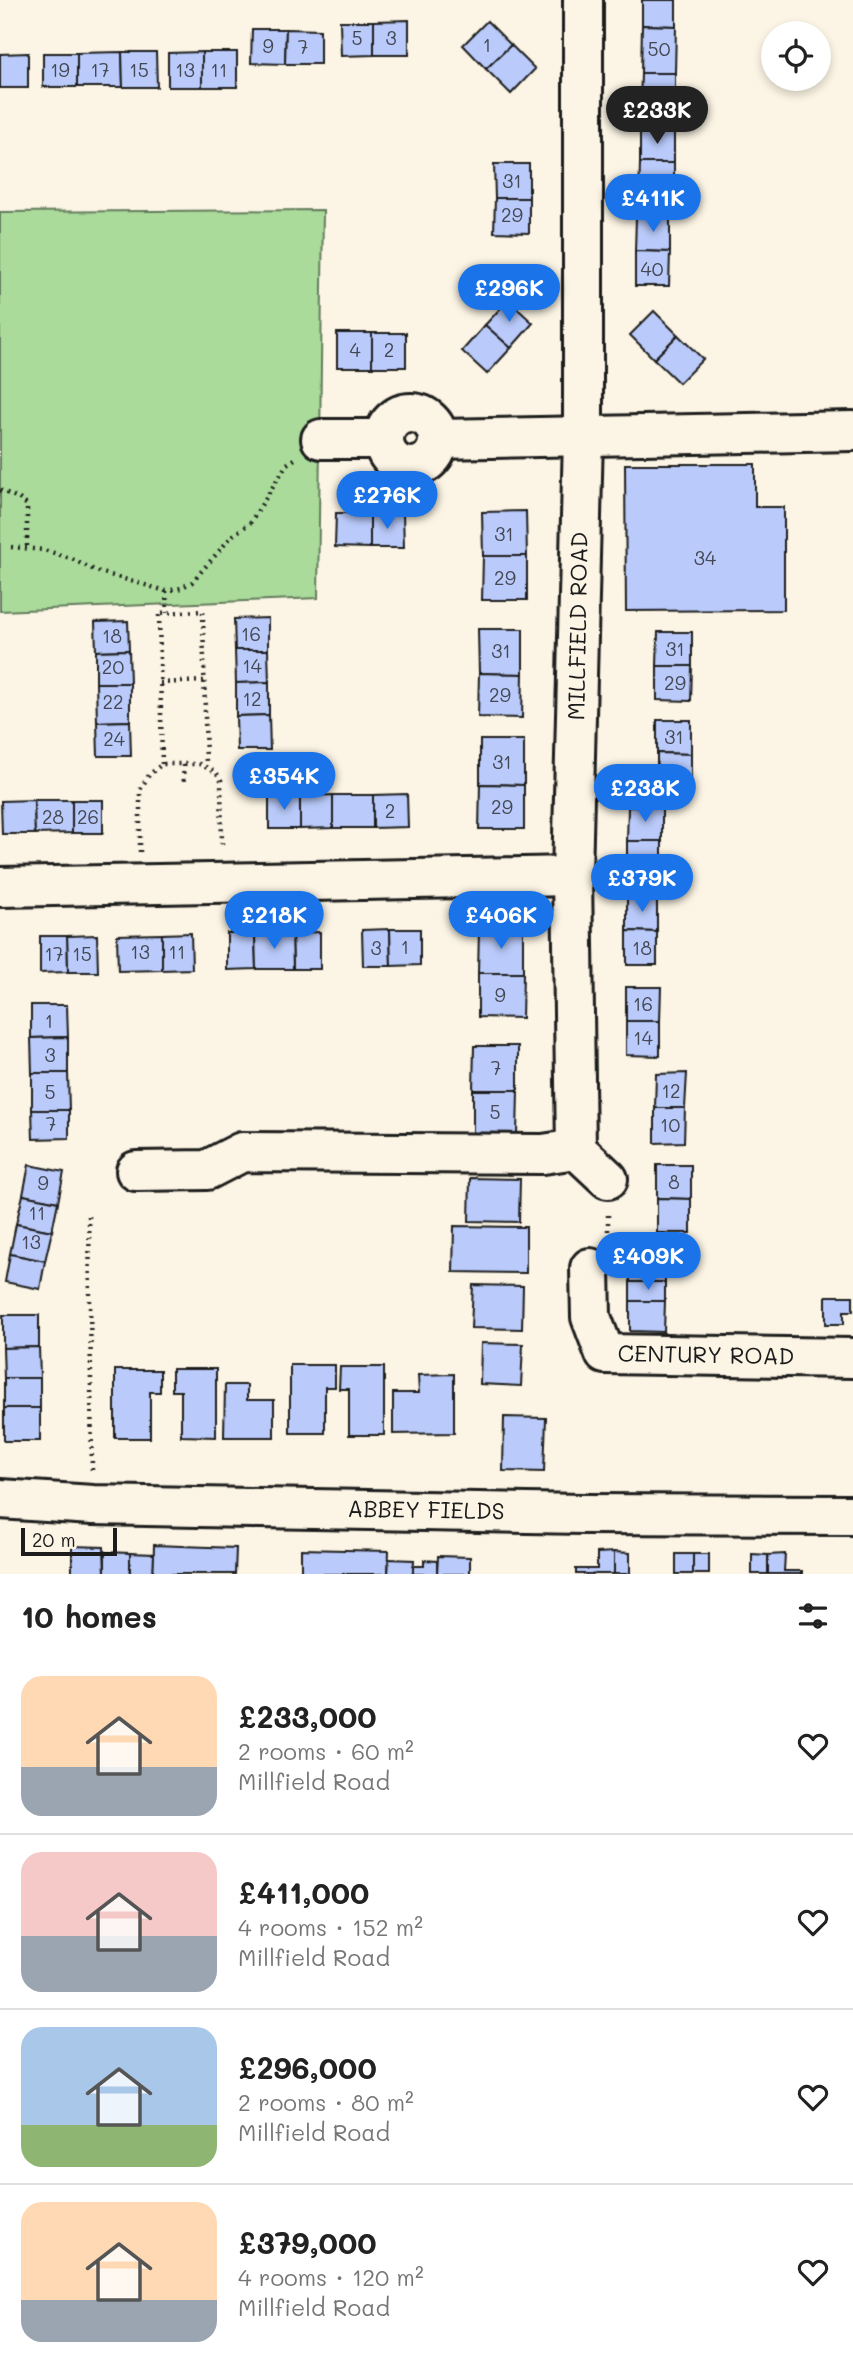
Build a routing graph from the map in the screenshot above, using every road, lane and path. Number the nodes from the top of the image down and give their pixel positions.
1 (583, 0) edge
2 (853, 431) edge
3 (583, 437) junction
4 (324, 439) joint
5 (0, 490) edge
6 (11, 547) dead end
7 (27, 548) junction
8 (166, 591) junction
9 (167, 613) junction
10 (204, 681) junction
11 (160, 683) junction
12 (162, 764) junction
13 (183, 765) junction
14 (206, 766) junction
15 (184, 784) dead end
16 (572, 876) junction
17 (223, 882) junction
18 (141, 884) junction
19 (0, 887) edge
20 (576, 1149) junction
21 (136, 1171) dead end
22 (608, 1179) joint
23 (89, 1216) dead end
24 (590, 1268) joint
25 (853, 1358) edge
26 (0, 1499) edge
27 (93, 1505) junction
28 (853, 1515) edge

1 - 3 street, MILLFIELD ROAD
2 - 3 street
3 - 4 street
3 - 16 street, MILLFIELD ROAD
4 - 8 path
5 - 7 path
6 - 7 path
7 - 8 path
8 - 9 path
9 - 10 path
9 - 11 path
10 - 11 path
10 - 14 path
11 - 12 path
12 - 13 path
12 - 18 path
13 - 14 path
13 - 15 path
14 - 17 path
16 - 17 street
16 - 20 street, MILLFIELD ROAD
17 - 18 street
18 - 19 street
20 - 21 street
20 - 22 street
22 - 24 path
23 - 27 path
24 - 25 street, CENTURY ROAD
26 - 27 street, ABBEY FIELDS
27 - 28 street, ABBEY FIELDS

